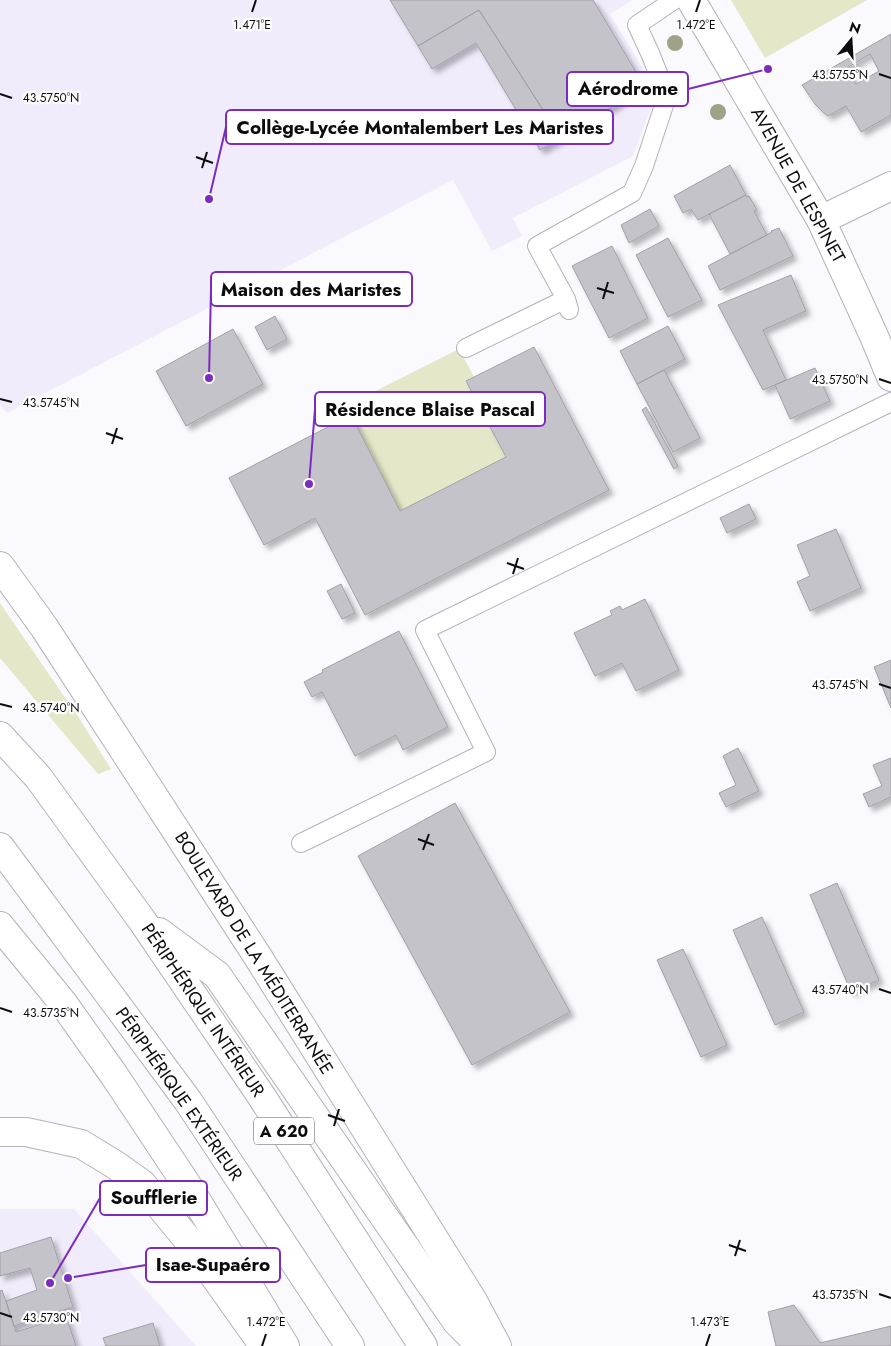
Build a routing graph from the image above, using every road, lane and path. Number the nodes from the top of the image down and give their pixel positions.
1 (674, 0) edge
2 (691, 0) edge
3 (891, 186) edge
4 (821, 220) junction
5 (466, 348) dead end
6 (891, 377) edge
7 (891, 402) edge
8 (0, 566) edge
9 (0, 736) edge
10 (301, 843) dead end
11 (0, 847) edge
12 (141, 919) junction
13 (0, 926) edge
14 (0, 1132) edge
15 (264, 1346) edge
16 (285, 1346) edge
17 (350, 1346) edge
18 (423, 1346) edge
19 (481, 1346) edge
20 (497, 1346) edge

1 - 5 lane
2 - 4 main road, AVENUE DE LESPINET
3 - 4 main road
4 - 6 main road, AVENUE DE LESPINET
7 - 10 lane
8 - 20 main road, BOULEVARD DE LA MÉDITERRANÉE
9 - 12 main road, PÉRIPHÉRIQUE INTÉRIEUR / A 620
11 - 17 main road, PÉRIPHÉRIQUE EXTÉRIEUR
12 - 18 main road, PÉRIPHÉRIQUE INTÉRIEUR / A 620
12 - 19 main road
13 - 16 main road
14 - 15 main road

